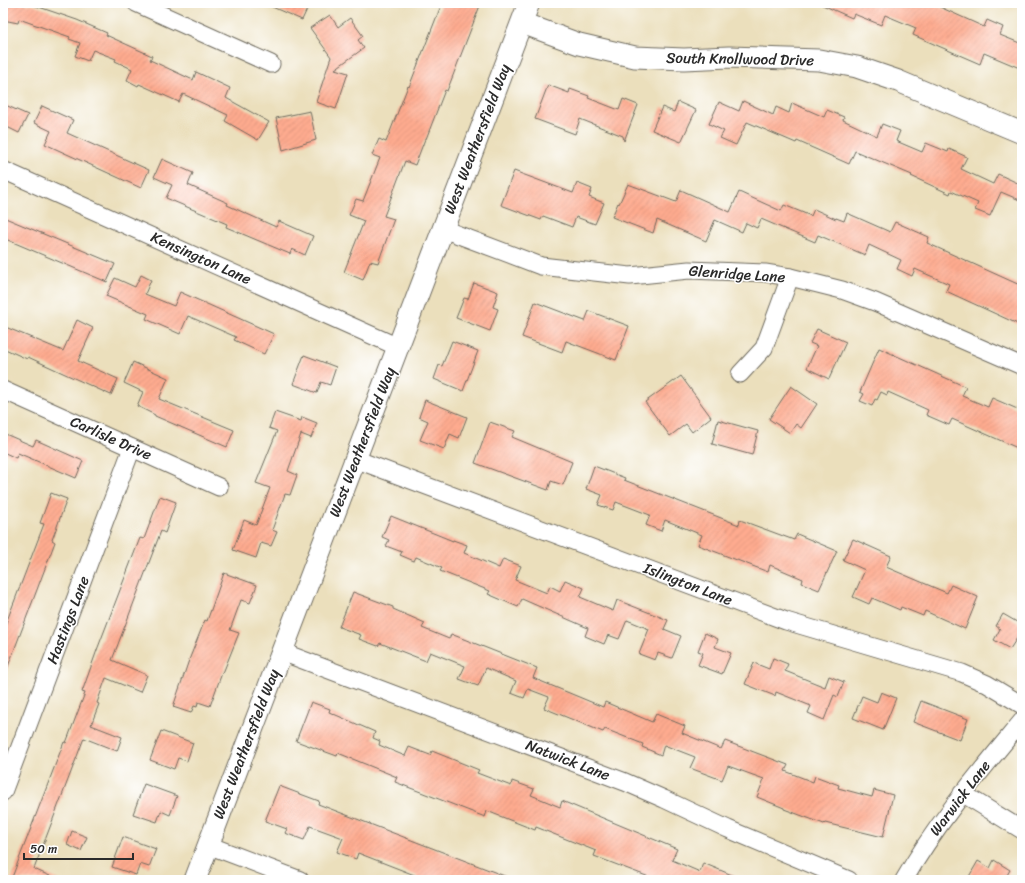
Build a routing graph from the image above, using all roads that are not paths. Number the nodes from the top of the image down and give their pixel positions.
1 (136, 3) edge
2 (529, 3) edge
3 (522, 23) junction
4 (271, 64) dead end
5 (1022, 133) edge
6 (3, 170) edge
7 (443, 229) junction
8 (790, 277) junction
9 (398, 347) junction
10 (1022, 366) edge
11 (740, 374) dead end
12 (3, 390) edge
13 (132, 448) junction
14 (355, 459) junction
15 (219, 487) dead end
16 (282, 652) junction
17 (1022, 705) edge
18 (1022, 721) edge
19 (3, 792) edge
20 (962, 792) junction
21 (1022, 830) edge
22 (208, 845) junction
23 (195, 880) edge
24 (300, 880) edge
25 (849, 880) edge
26 (904, 880) edge

1 - 4 street
2 - 3 street, West Weathersfield Way
3 - 5 street, South Knollwood Drive
3 - 7 street, West Weathersfield Way
6 - 9 street, Kensington Lane
7 - 8 street, Glenridge Lane
7 - 9 street, West Weathersfield Way
8 - 10 street, Glenridge Lane
8 - 11 street
9 - 14 street, West Weathersfield Way
12 - 13 street, Carlisle Drive
13 - 15 street, Carlisle Drive
13 - 19 street, Hastings Lane
14 - 16 street, West Weathersfield Way
14 - 17 street, Islington Lane
16 - 22 street, West Weathersfield Way
16 - 25 street, Natwick Lane
18 - 20 street, Warwick Lane
20 - 21 street
20 - 26 street, Warwick Lane
22 - 23 street, West Weathersfield Way
22 - 24 street

